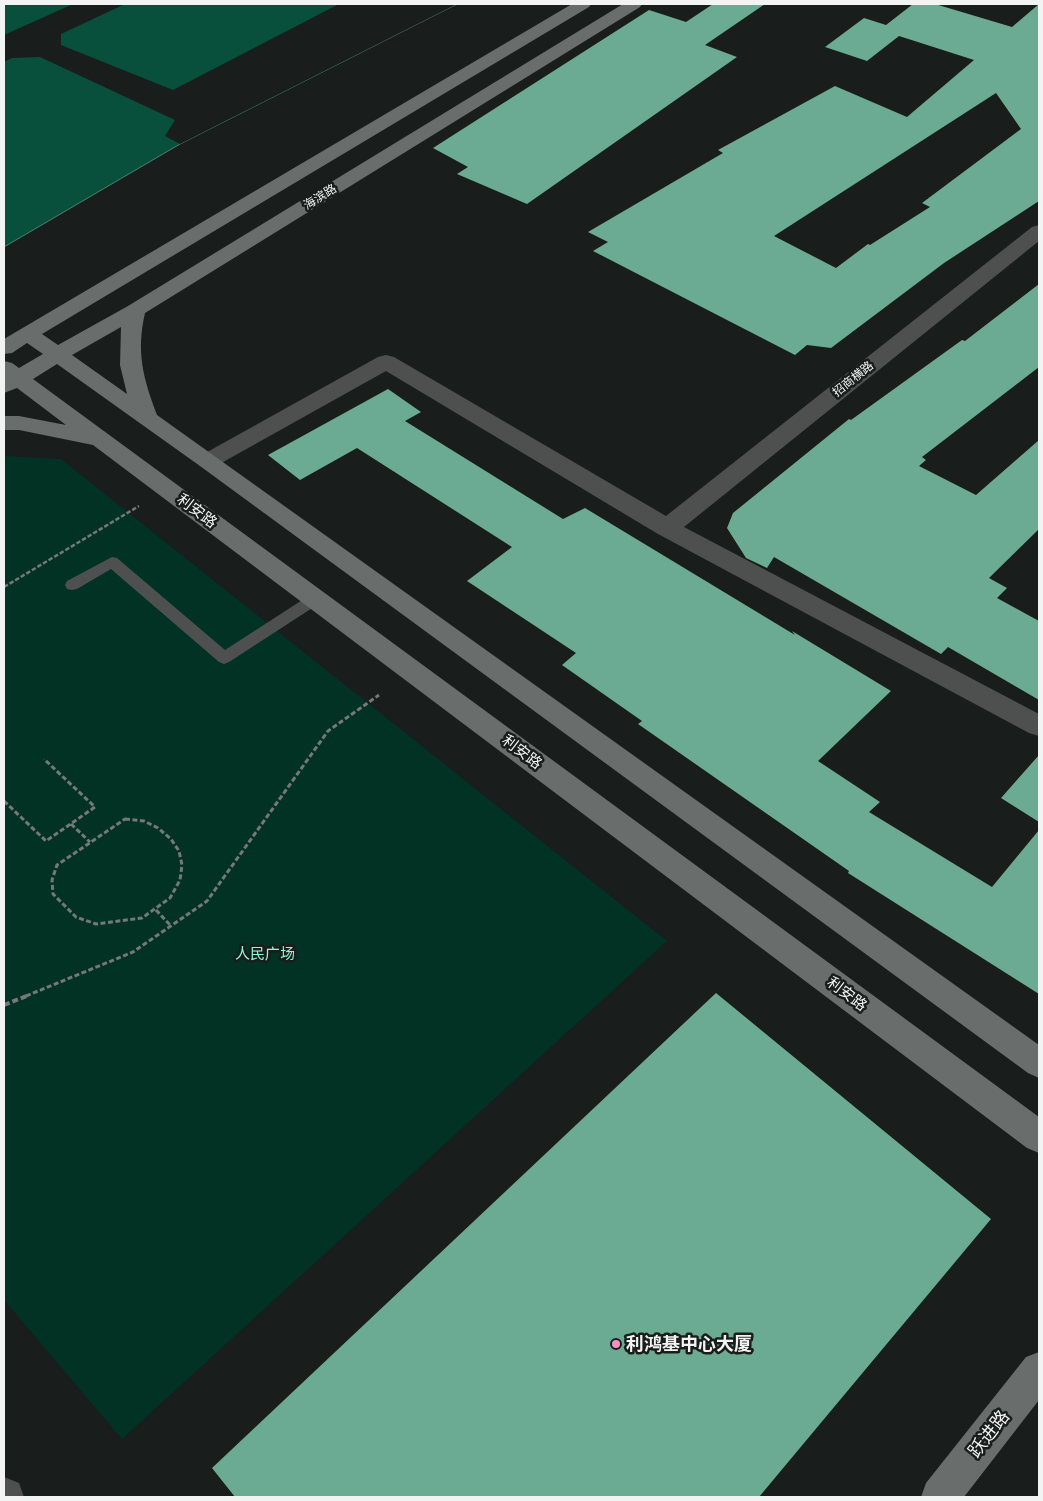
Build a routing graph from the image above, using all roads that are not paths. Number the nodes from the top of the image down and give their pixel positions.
1 (583, 4) edge
2 (634, 4) edge
3 (1039, 231) edge
4 (136, 310) junction
5 (28, 334) junction
6 (4, 348) edge
7 (58, 355) junction
8 (8, 378) edge
9 (147, 417) junction
10 (4, 424) edge
11 (102, 441) junction
12 (208, 461) junction
13 (667, 528) junction
14 (72, 585) dead end
15 (315, 599) junction
16 (1039, 726) edge
17 (1039, 1064) edge
18 (1039, 1137) edge
19 (1039, 1370) edge
20 (940, 1497) edge

1 - 5 street
2 - 4 street, 海滨路
3 - 13 street, 招商横路
4 - 7 street, 海滨路
4 - 9 street
5 - 6 street
5 - 7 street
7 - 8 street, 海滨路
7 - 9 street
8 - 11 street, 利安路
9 - 12 street
10 - 11 street
11 - 15 street, 利安路
12 - 13 street
12 - 17 street
13 - 16 street
14 - 15 lane
15 - 18 street, 利安路
19 - 20 street, 跃进路

